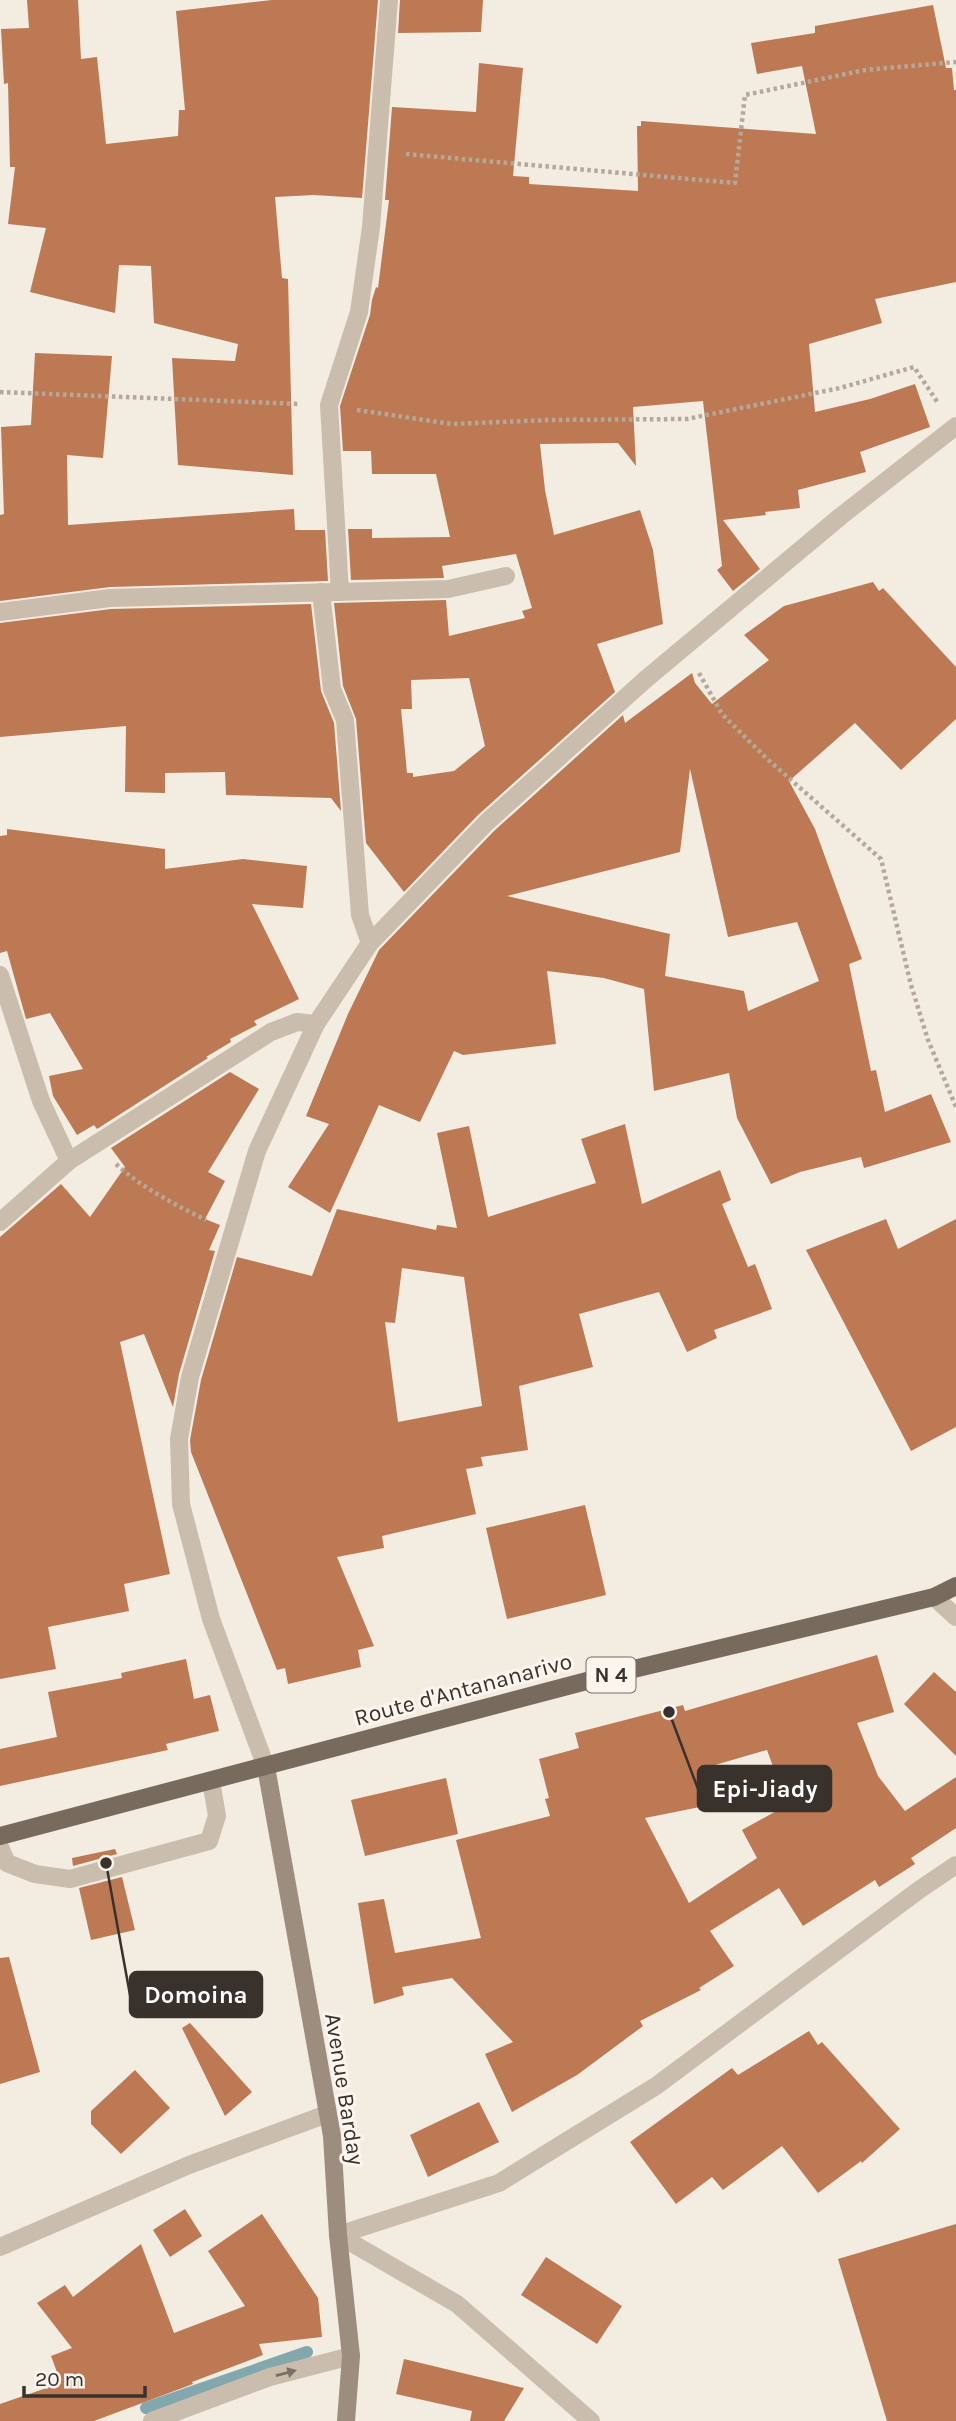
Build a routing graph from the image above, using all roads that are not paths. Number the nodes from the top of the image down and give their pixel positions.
1 (389, 0) edge
2 (955, 426) edge
3 (506, 576) dead end
4 (321, 592) junction
5 (340, 592) junction
6 (0, 612) edge
7 (370, 943) junction
8 (0, 975) edge
9 (316, 1024) junction
10 (69, 1161) junction
11 (0, 1222) edge
12 (956, 1586) edge
13 (934, 1597) junction
14 (956, 1617) edge
15 (266, 1767) junction
16 (211, 1781) junction
17 (0, 1836) edge
18 (0, 1847) edge
19 (956, 1866) edge
20 (327, 2114) junction
21 (338, 2235) junction
22 (0, 2248) edge
23 (351, 2356) junction
24 (152, 2421) edge
25 (346, 2421) edge
26 (591, 2421) edge

1 - 5 street
2 - 7 street
3 - 5 street
4 - 5 street
4 - 6 street
4 - 7 street
7 - 9 street
8 - 10 street
9 - 10 street
9 - 15 street
10 - 11 street
12 - 13 main road, Route d'Antananarivo / N 4
13 - 14 street
13 - 15 main road, Route d'Antananarivo / N 4
15 - 16 main road, N 4
15 - 20 main road, Avenue Barday
16 - 17 main road, N 4
16 - 18 street
19 - 21 street
20 - 21 main road, Avenue Barday
20 - 22 street
21 - 23 main road, Avenue Barday
21 - 26 street
24 -> 23 street
23 - 25 main road, Avenue Barday

